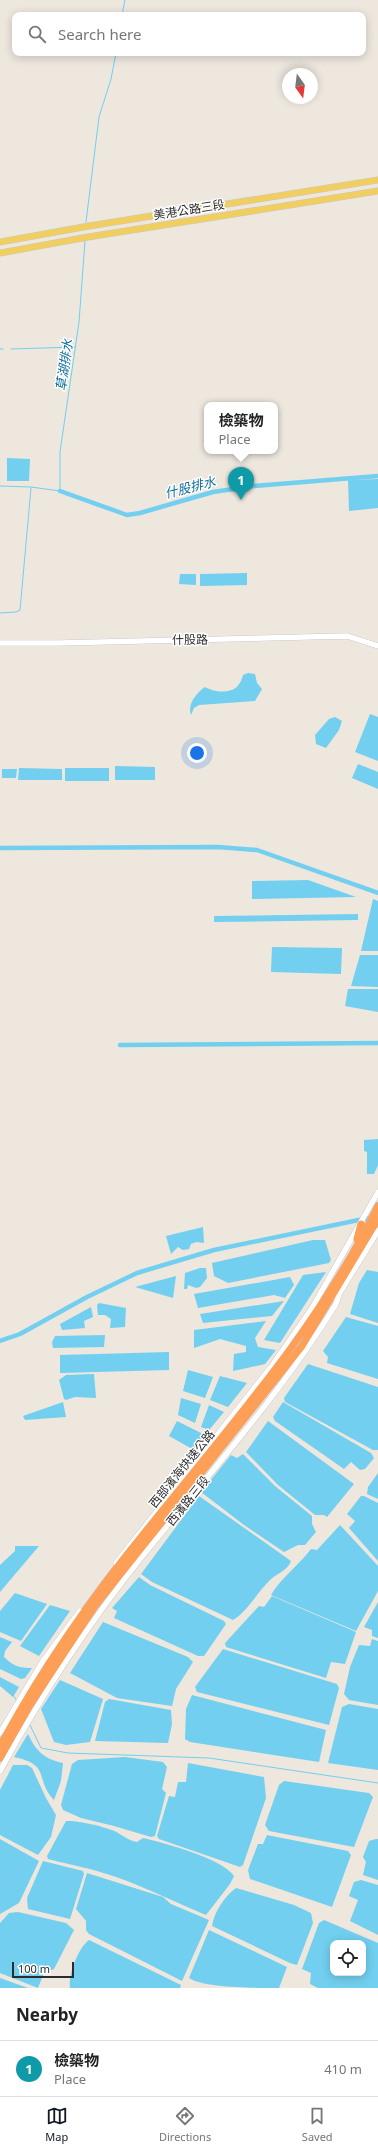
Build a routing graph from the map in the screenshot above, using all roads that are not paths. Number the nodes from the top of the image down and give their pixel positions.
1 (378, 180) edge
2 (378, 191) edge
3 (0, 242) edge
4 (0, 252) edge
5 (0, 643) edge
6 (378, 646) edge
7 (378, 1192) edge
8 (376, 1206) edge
9 (374, 1222) edge
10 (361, 1224) junction
11 (378, 1231) edge
12 (339, 1294) junction
13 (314, 1315) junction
14 (302, 1346) junction
15 (29, 1702) junction
16 (19, 1712) junction
17 (0, 1733) edge
18 (0, 1746) edge
19 (0, 1758) edge
20 (0, 1771) edge

1 - 3 main road, 美港公路三段
2 - 4 main road, 美港公路三段
5 - 6 street, 什股路
7 - 8 street, 西濱路三段
8 - 9 highway, 西部濱海快速公路
8 - 10 street, 西濱路三段
9 - 13 highway, 西部濱海快速公路
9 - 14 highway, 西部濱海快速公路
10 - 13 highway
10 - 16 street, 西濱路三段
11 - 12 street, 西濱路三段
12 - 14 highway
12 - 20 street, 西濱路三段
13 - 15 highway, 西部濱海快速公路
14 - 15 highway, 西部濱海快速公路
15 - 16 highway, 西部濱海快速公路
16 - 17 street, 西濱路三段
16 - 18 highway, 西部濱海快速公路
16 - 19 highway, 西部濱海快速公路

